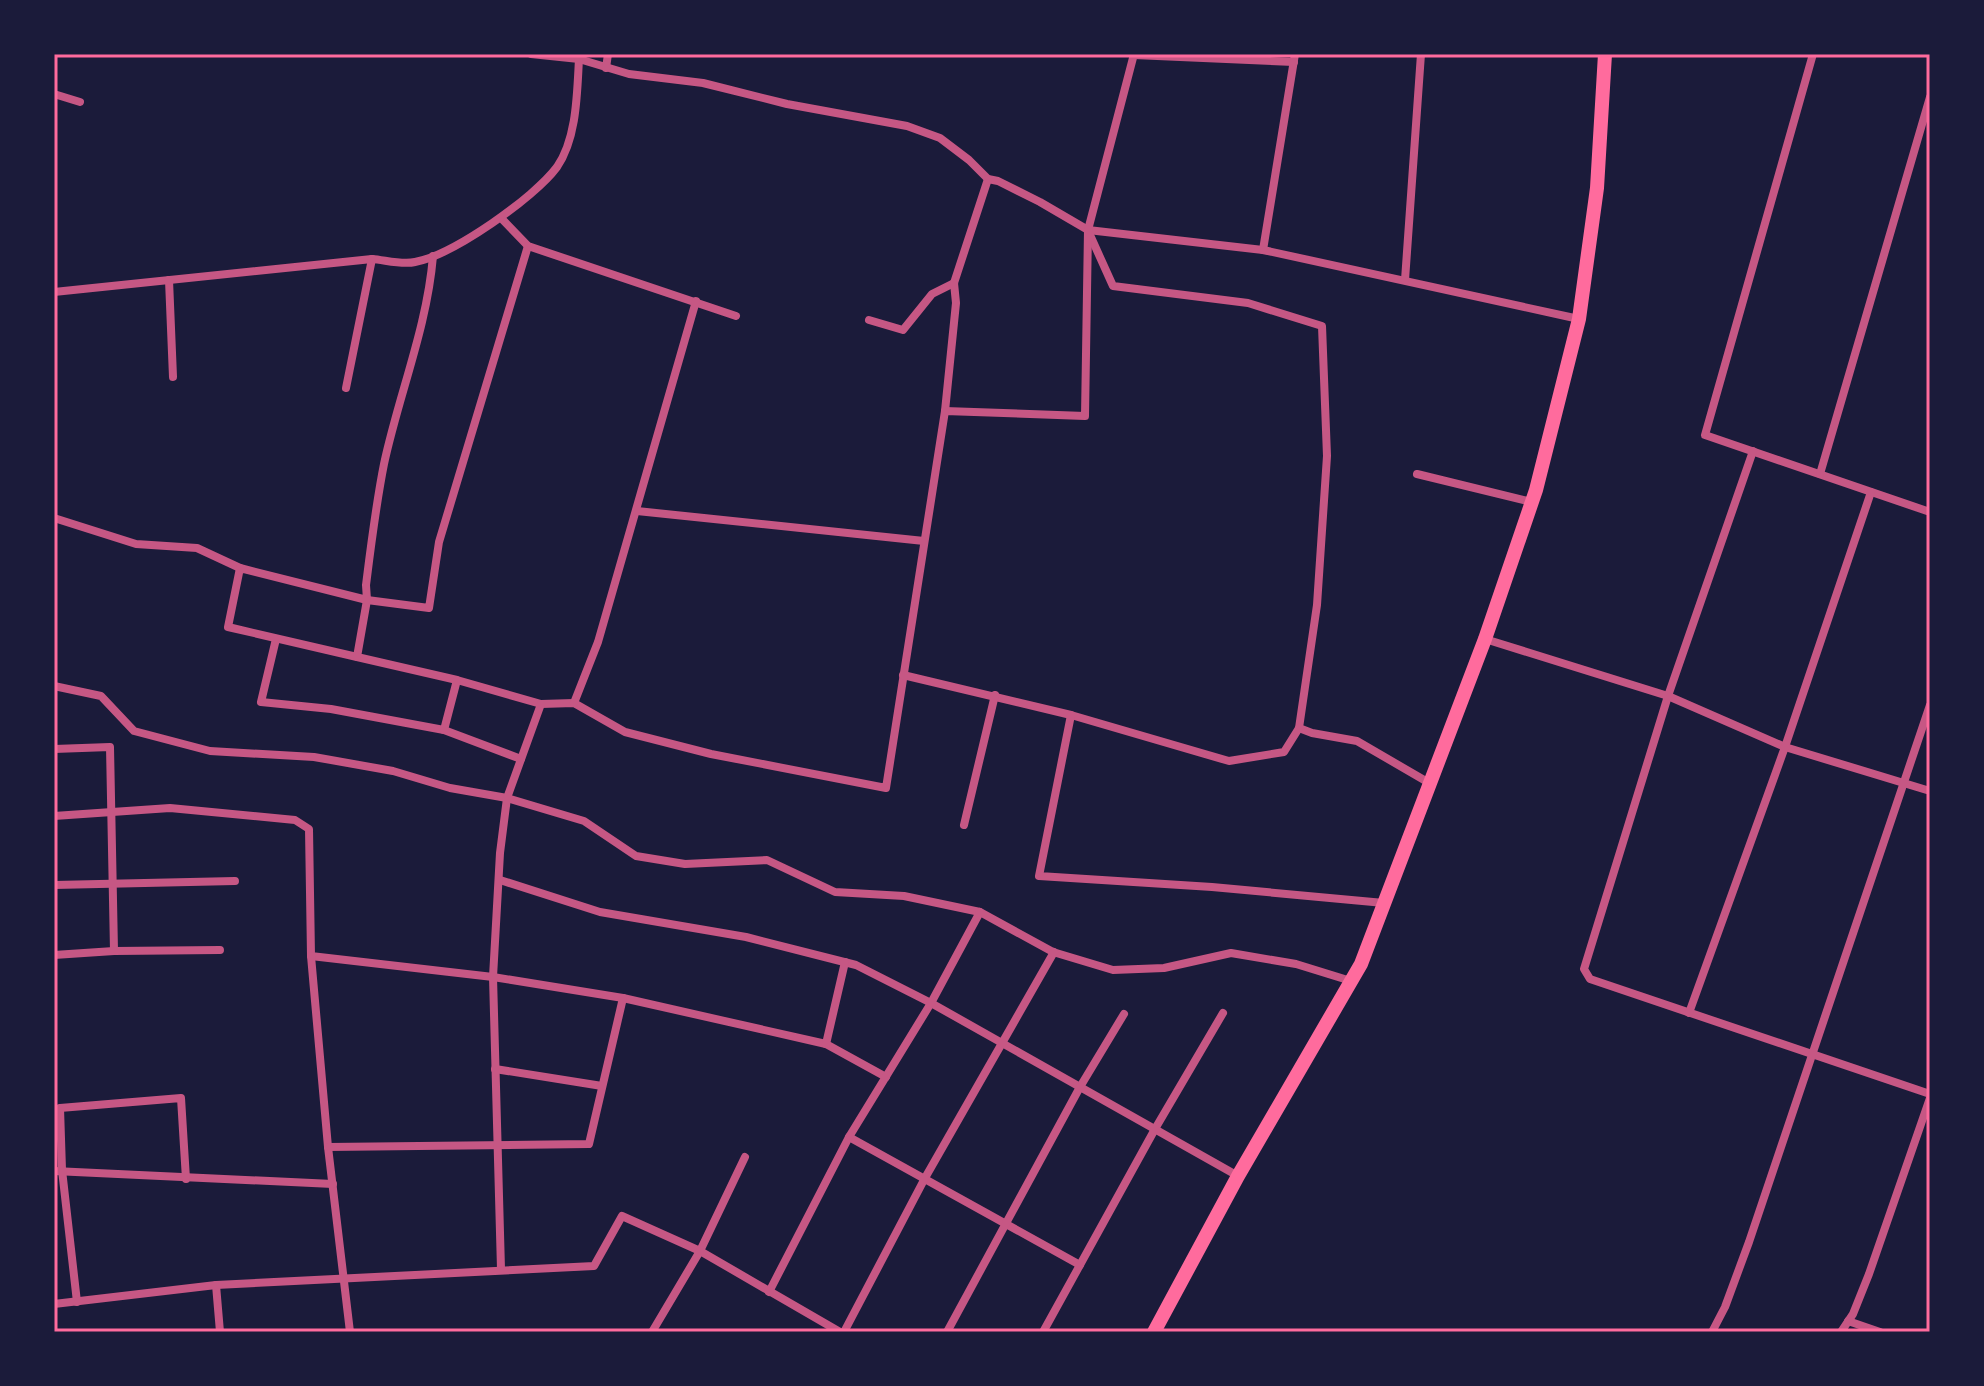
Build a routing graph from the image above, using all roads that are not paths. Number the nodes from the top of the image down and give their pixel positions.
1 (531, 54) edge
2 (608, 54) edge
3 (1421, 54) edge
4 (1605, 54) edge
5 (1813, 54) edge
6 (1134, 55) edge
7 (1295, 58) edge
8 (579, 59) junction
9 (606, 68) junction
10 (54, 94) edge
11 (1930, 97) edge
12 (80, 102) dead end
13 (988, 179) junction
14 (502, 219) junction
15 (1088, 230) junction
16 (528, 246) junction
17 (1263, 250) junction
18 (433, 256) junction
19 (372, 259) junction
20 (169, 280) junction
21 (1405, 280) junction
22 (954, 283) junction
23 (54, 292) edge
24 (696, 301) junction
25 (736, 316) dead end
26 (1579, 319) junction
27 (869, 320) dead end
28 (173, 377) dead end
29 (346, 388) dead end
30 (945, 411) junction
31 (1753, 451) junction
32 (1417, 474) dead end
33 (1820, 474) junction
34 (1871, 492) junction
35 (1532, 502) junction
36 (637, 511) junction
37 (1930, 512) edge
38 (54, 518) edge
39 (924, 541) junction
40 (240, 568) junction
41 (367, 600) junction
42 (276, 639) junction
43 (1485, 639) junction
44 (357, 657) junction
45 (903, 675) junction
46 (457, 680) junction
47 (54, 686) edge
48 (995, 695) junction
49 (1668, 696) junction
50 (574, 703) junction
51 (541, 704) junction
52 (1930, 705) edge
53 (1071, 715) junction
54 (1299, 728) junction
55 (444, 730) junction
56 (1785, 747) junction
57 (54, 749) edge
58 (521, 759) junction
59 (1903, 782) junction
60 (1431, 784) junction
61 (1930, 791) edge
62 (507, 798) junction
63 (110, 812) junction
64 (54, 816) edge
65 (964, 825) dead end
66 (500, 880) junction
67 (235, 881) dead end
68 (113, 882) junction
69 (54, 885) edge
70 (1384, 903) junction
71 (980, 912) junction
72 (220, 950) dead end
73 (114, 951) junction
74 (1054, 952) junction
75 (54, 955) edge
76 (311, 956) junction
77 (845, 962) junction
78 (493, 977) junction
79 (1351, 981) junction
80 (623, 998) junction
81 (931, 1003) junction
82 (1223, 1013) dead end
83 (1689, 1013) junction
84 (1124, 1014) dead end
85 (826, 1044) junction
86 (1001, 1044) junction
87 (1810, 1054) junction
88 (495, 1069) junction
89 (886, 1077) junction
90 (602, 1086) junction
91 (1080, 1087) junction
92 (1930, 1096) edge
93 (1155, 1129) junction
94 (849, 1137) junction
95 (498, 1143) junction
96 (328, 1147) junction
97 (745, 1157) dead end
98 (58, 1171) edge
99 (1238, 1176) junction
100 (925, 1178) junction
101 (186, 1179) junction
102 (333, 1184) junction
103 (1005, 1224) junction
104 (700, 1251) junction
105 (1080, 1265) junction
106 (501, 1269) junction
107 (342, 1277) junction
108 (216, 1285) junction
109 (769, 1292) junction
110 (77, 1302) junction
111 (54, 1304) edge
112 (1848, 1321) junction
113 (220, 1332) edge
114 (350, 1332) edge
115 (652, 1332) edge
116 (842, 1332) edge
117 (947, 1332) edge
118 (1043, 1332) edge
119 (1154, 1332) edge
120 (1712, 1332) edge
121 (1841, 1332) edge
122 (1880, 1332) edge

1 - 8 street
2 - 9 street
3 - 21 street
4 - 26 main road
5 - 31 street
6 - 7 street
6 - 15 street
7 - 17 street
8 - 9 street
8 - 14 street
9 - 13 street
10 - 12 street
11 - 33 street
13 - 15 street
13 - 22 street
14 - 16 street
14 - 18 street
15 - 17 street
15 - 30 street
15 - 54 street
16 - 24 street
16 - 41 street
17 - 21 street
18 - 19 street
18 - 41 street
19 - 20 street
19 - 29 street
20 - 23 street
20 - 28 street
21 - 26 street
22 - 27 street
22 - 30 street
24 - 25 street
24 - 36 street
26 - 35 main road
30 - 39 street
31 - 33 street
31 - 49 street
32 - 35 street
33 - 34 street
34 - 37 street
34 - 56 street
35 - 43 main road
36 - 39 street
36 - 50 street
38 - 40 street
39 - 45 street
40 - 41 street
40 - 42 street
41 - 44 street
42 - 44 street
42 - 55 street
43 - 49 street
43 - 60 main road
44 - 46 street
45 - 48 street
45 - 50 street
46 - 51 street
46 - 55 street
47 - 62 street
48 - 53 street
48 - 65 street
49 - 56 street
49 - 83 street
50 - 51 street
51 - 58 street
52 - 59 street
53 - 54 street
53 - 70 street
54 - 60 street
55 - 58 street
56 - 59 street
56 - 83 street
57 - 63 street
58 - 62 street
59 - 61 street
59 - 87 street
60 - 70 main road
62 - 66 street
62 - 71 street
63 - 64 street
63 - 68 street
63 - 76 street
66 - 77 street
66 - 78 street
67 - 68 street
68 - 69 street
68 - 73 street
70 - 79 main road
71 - 74 street
71 - 81 street
72 - 73 street
73 - 75 street
74 - 79 street
74 - 86 street
76 - 78 street
76 - 96 street
77 - 81 street
77 - 85 street
78 - 80 street
78 - 88 street
79 - 99 main road
80 - 85 street
80 - 90 street
81 - 86 street
81 - 89 street
82 - 93 street
83 - 87 street
84 - 91 street
85 - 89 street
86 - 91 street
86 - 100 street
87 - 92 street
87 - 120 street
88 - 90 street
88 - 95 street
89 - 94 street
90 - 95 street
91 - 93 street
91 - 103 street
92 - 112 street
93 - 99 street
93 - 105 street
94 - 100 street
94 - 109 street
95 - 96 street
95 - 106 street
96 - 102 street
97 - 104 street
98 - 101 street
98 - 101 street
98 - 110 street
99 - 119 main road
100 - 103 street
100 - 116 street
101 - 102 street
102 - 107 street
103 - 105 street
103 - 117 street
104 - 106 street
104 - 109 street
104 - 115 street
105 - 118 street
106 - 107 street
107 - 108 street
107 - 114 street
108 - 110 street
108 - 113 street
109 - 116 street
110 - 111 street
112 - 121 street
112 - 122 street

